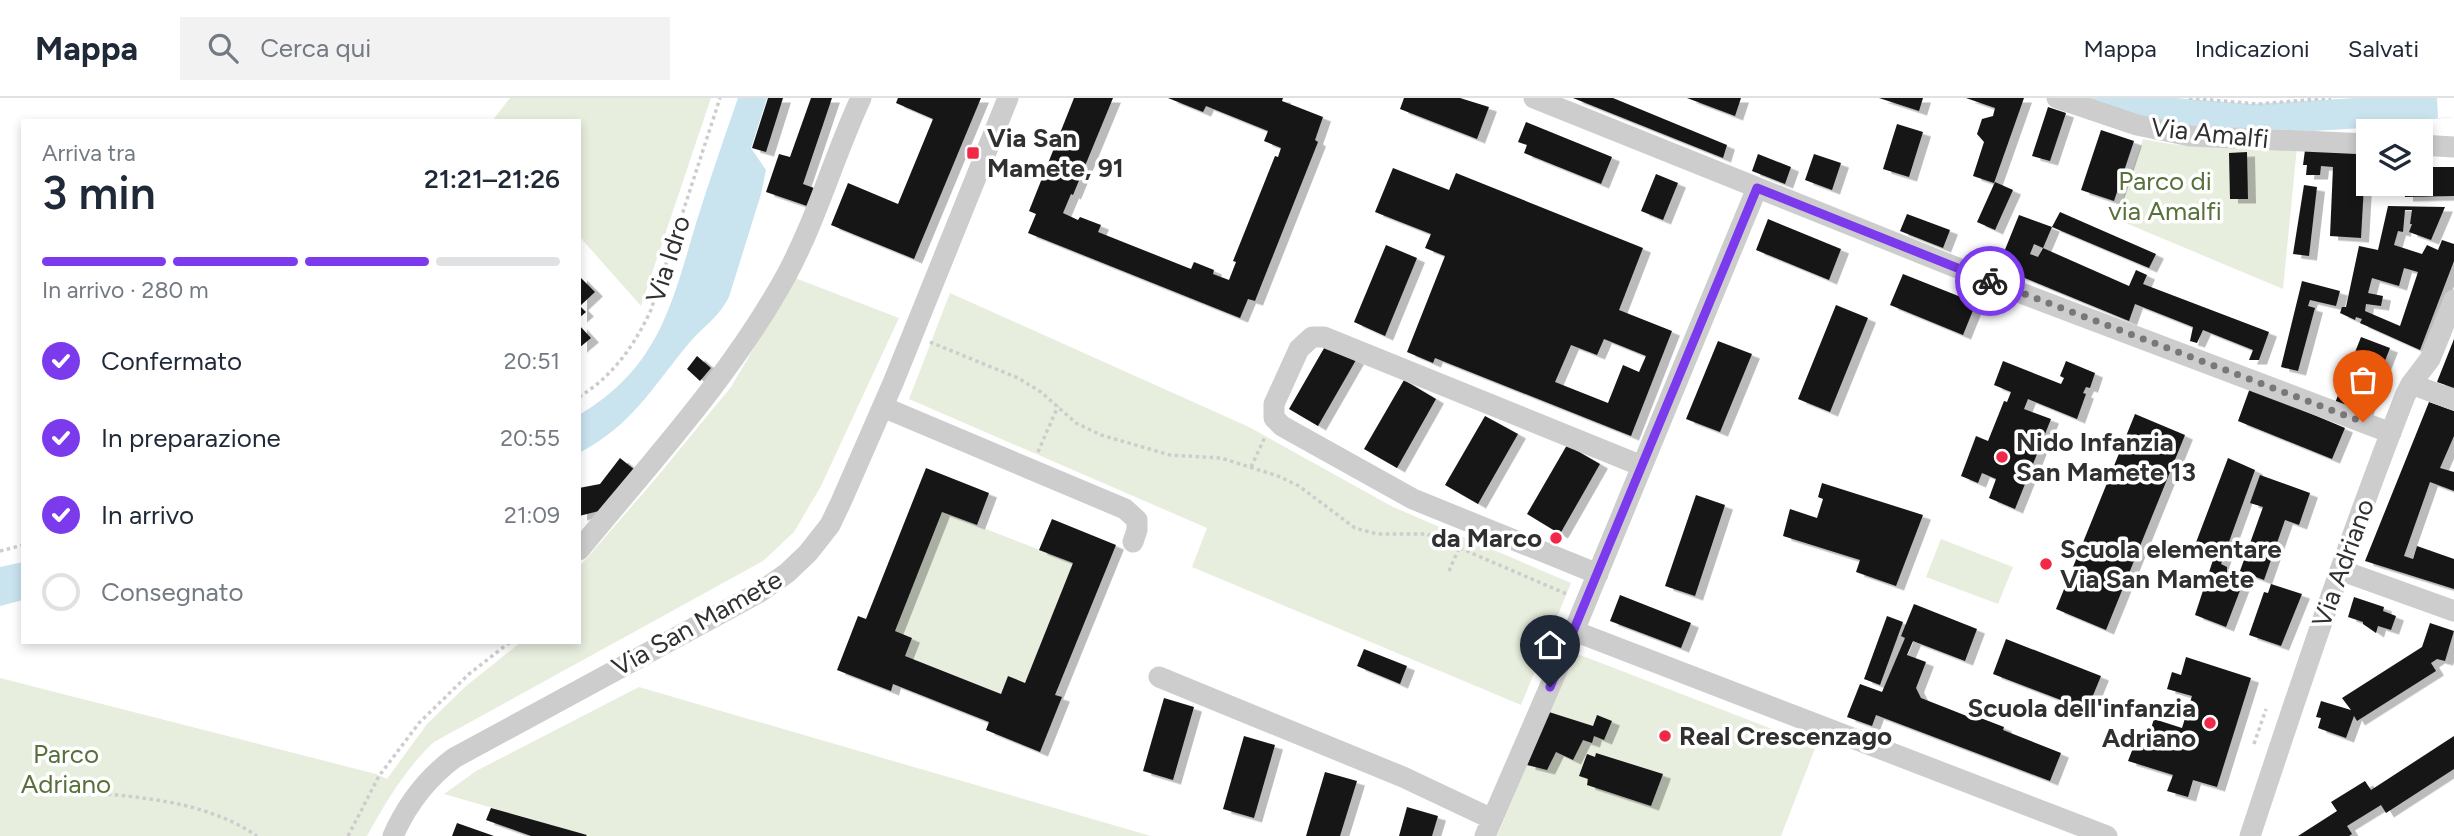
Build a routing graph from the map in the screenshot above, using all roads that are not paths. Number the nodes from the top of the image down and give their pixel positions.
1 (861, 98) edge
2 (1008, 98) edge
3 (1534, 98) edge
4 (2057, 98) edge
5 (2356, 143) edge
6 (2433, 145) edge
7 (2454, 146) edge
8 (1757, 188) junction
9 (2454, 300) edge
10 (2411, 384) junction
11 (2454, 400) edge
12 (883, 407) junction
13 (2391, 433) junction
14 (1642, 466) junction
15 (1133, 542) dead end
16 (581, 548) edge
17 (2340, 570) junction
18 (1598, 574) junction
19 (2454, 611) edge
20 (1574, 631) junction
21 (1159, 677) dead end
22 (1488, 827) edge
23 (393, 836) edge
24 (2107, 836) edge
25 (2250, 836) edge

1 - 16 street
2 - 12 street, Via San Mamete
3 - 8 street
4 - 5 street, Via Amalfi
6 - 7 street
8 - 13 street
8 - 14 street
9 - 10 street, Via Adriano
10 - 11 street
10 - 13 street, Via Adriano
12 - 15 street
12 - 23 street, Via San Mamete
13 - 17 street, Via Adriano
14 - 18 street
14 - 18 street
17 - 19 street
17 - 25 street, Via Adriano
18 - 20 street
20 - 22 street
20 - 24 street
21 - 22 street

